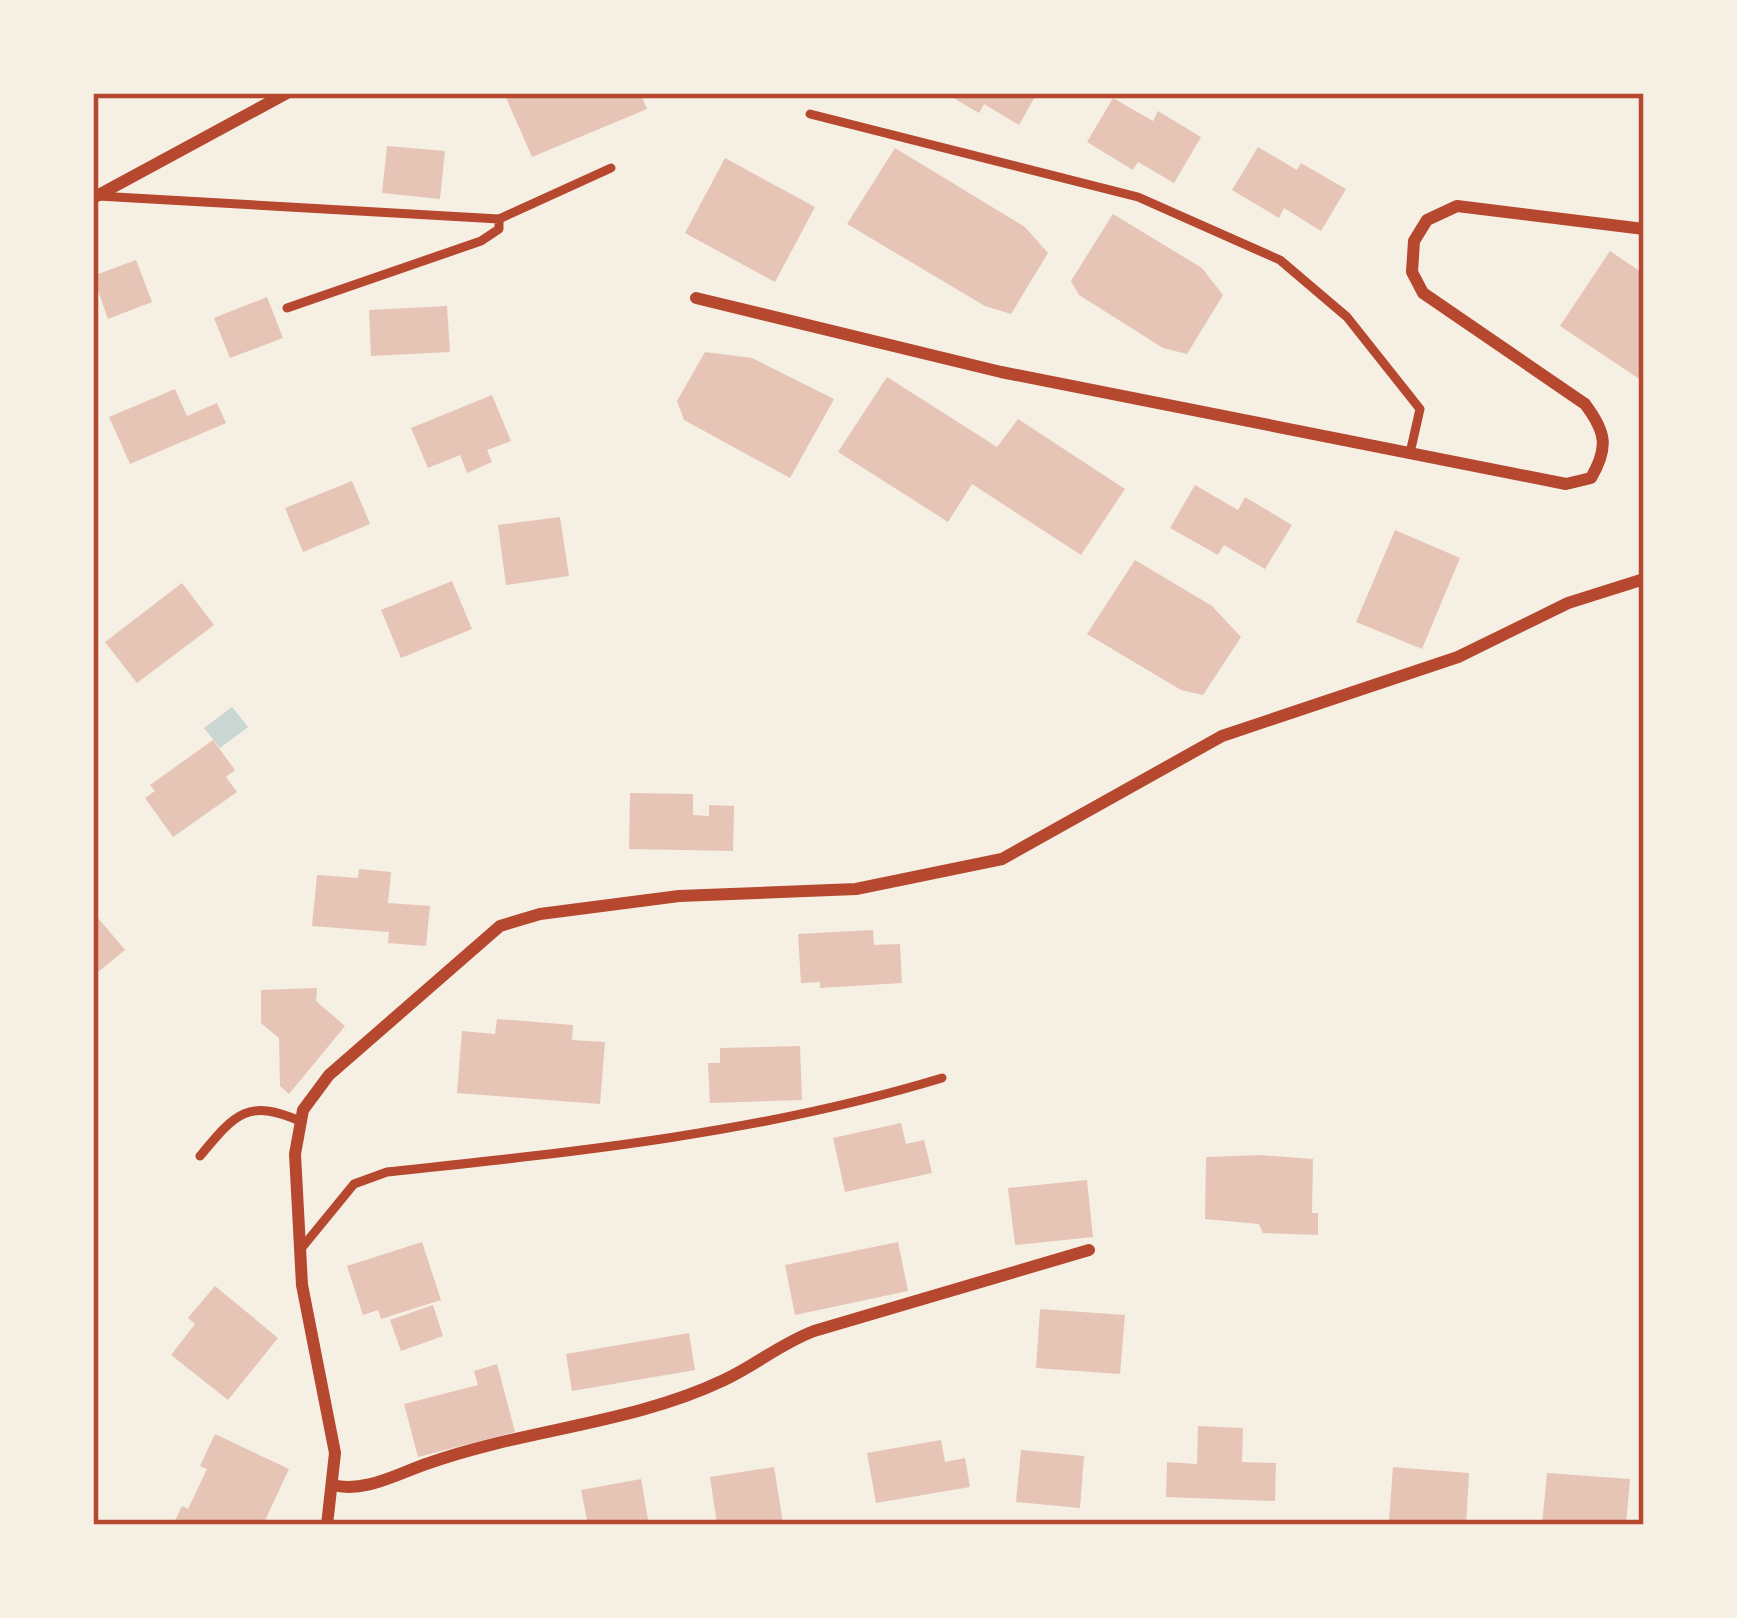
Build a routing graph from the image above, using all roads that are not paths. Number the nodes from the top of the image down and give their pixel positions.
1 (287, 93) edge
2 (809, 114) dead end
3 (611, 168) dead end
4 (96, 197) edge
5 (499, 219) junction
6 (1644, 229) edge
7 (696, 298) dead end
8 (287, 308) dead end
9 (1409, 453) junction
10 (1644, 579) edge
11 (942, 1078) dead end
12 (300, 1121) junction
13 (200, 1156) dead end
14 (301, 1250) junction
15 (1089, 1250) dead end
16 (332, 1486) junction
17 (327, 1525) edge

1 - 4 street
2 - 9 lane
3 - 5 lane
4 - 5 lane
5 - 8 lane
6 - 9 street
7 - 9 street
10 - 12 street
11 - 14 lane
12 - 13 lane
12 - 14 street
14 - 16 street
15 - 16 street
16 - 17 street

